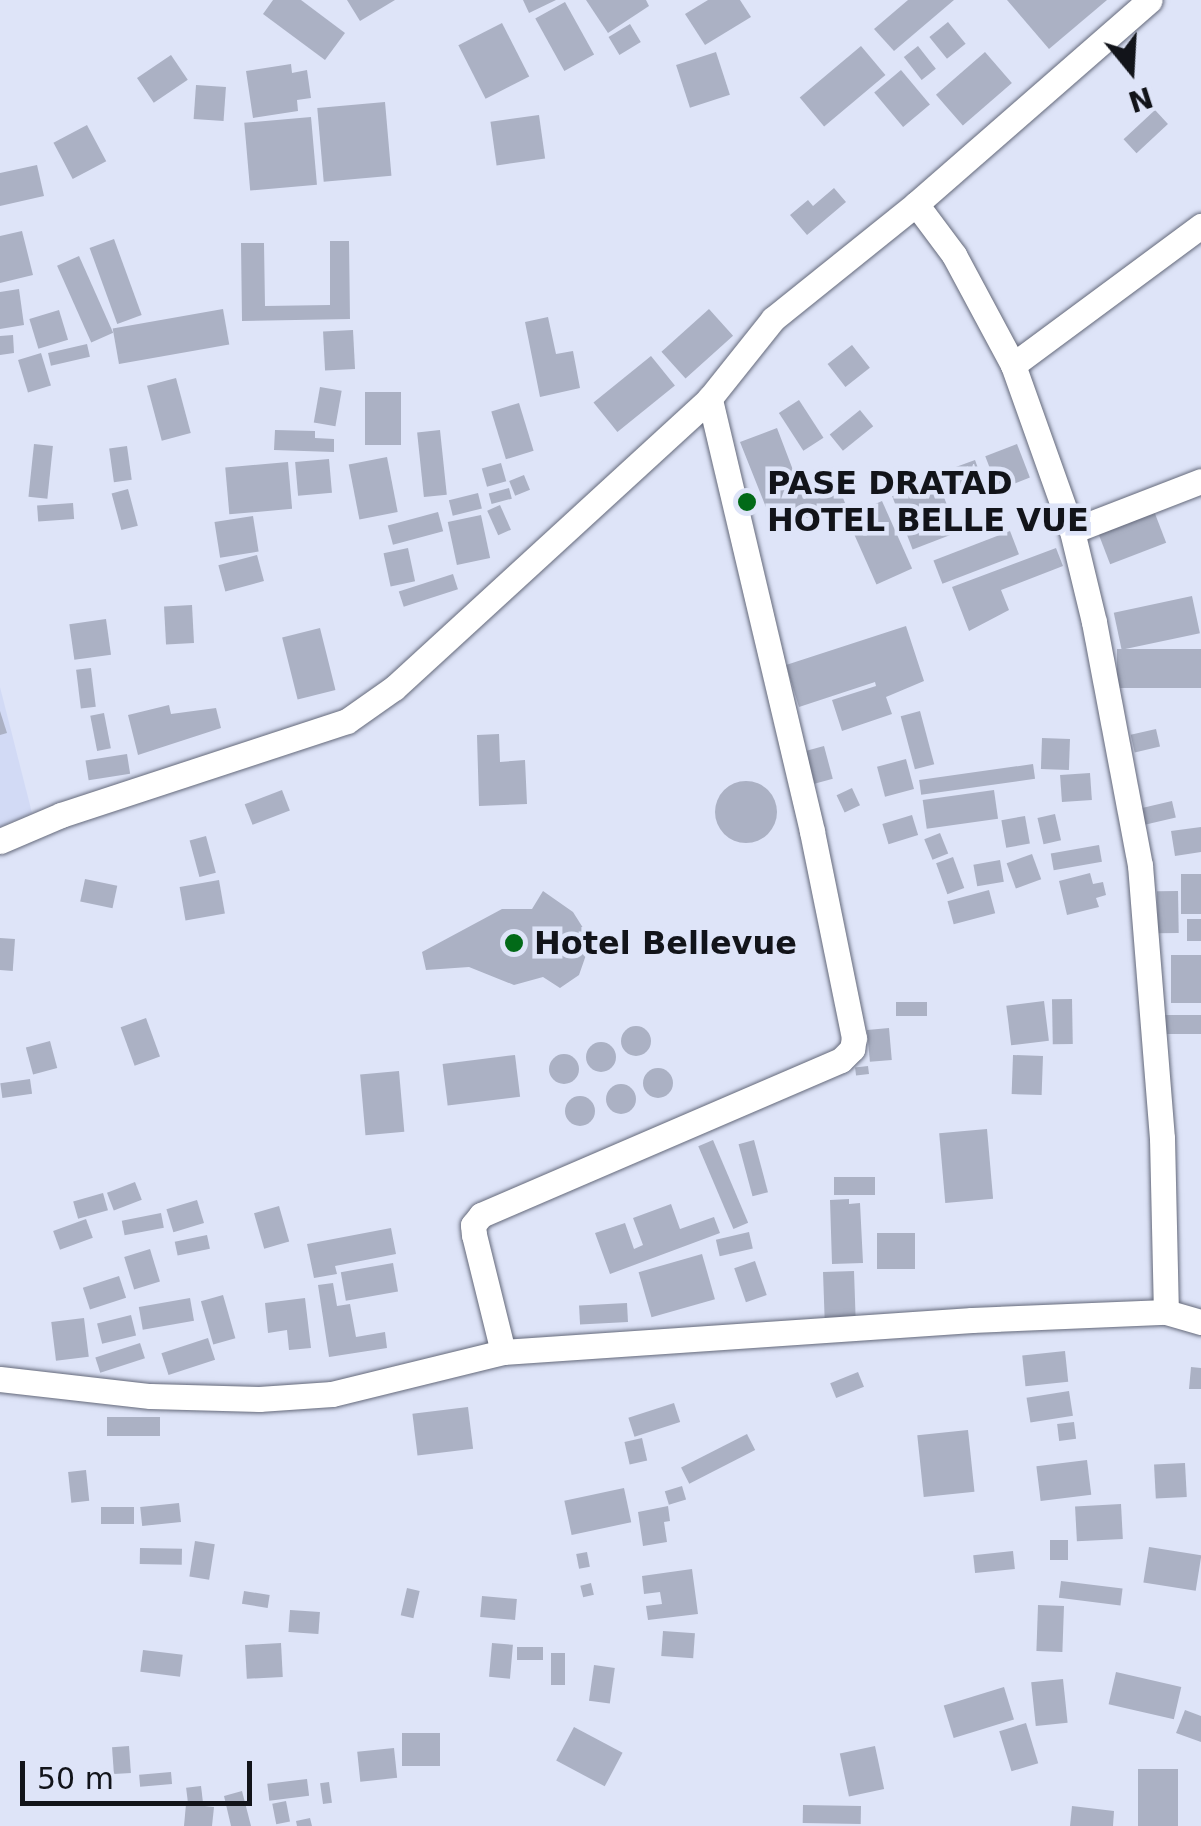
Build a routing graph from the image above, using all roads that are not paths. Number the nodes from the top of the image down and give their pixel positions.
1 (1150, 0) edge
2 (916, 204) junction
3 (1201, 226) edge
4 (1013, 364) junction
5 (710, 398) junction
6 (1201, 480) edge
7 (1072, 531) junction
8 (0, 841) edge
9 (1166, 1312) junction
10 (1201, 1322) edge
11 (503, 1352) junction
12 (0, 1379) edge

1 - 2 street
2 - 4 street
2 - 5 street
3 - 4 street
4 - 7 street
5 - 8 street
5 - 11 street
6 - 7 street
7 - 9 street
9 - 10 street
9 - 11 street
11 - 12 street

